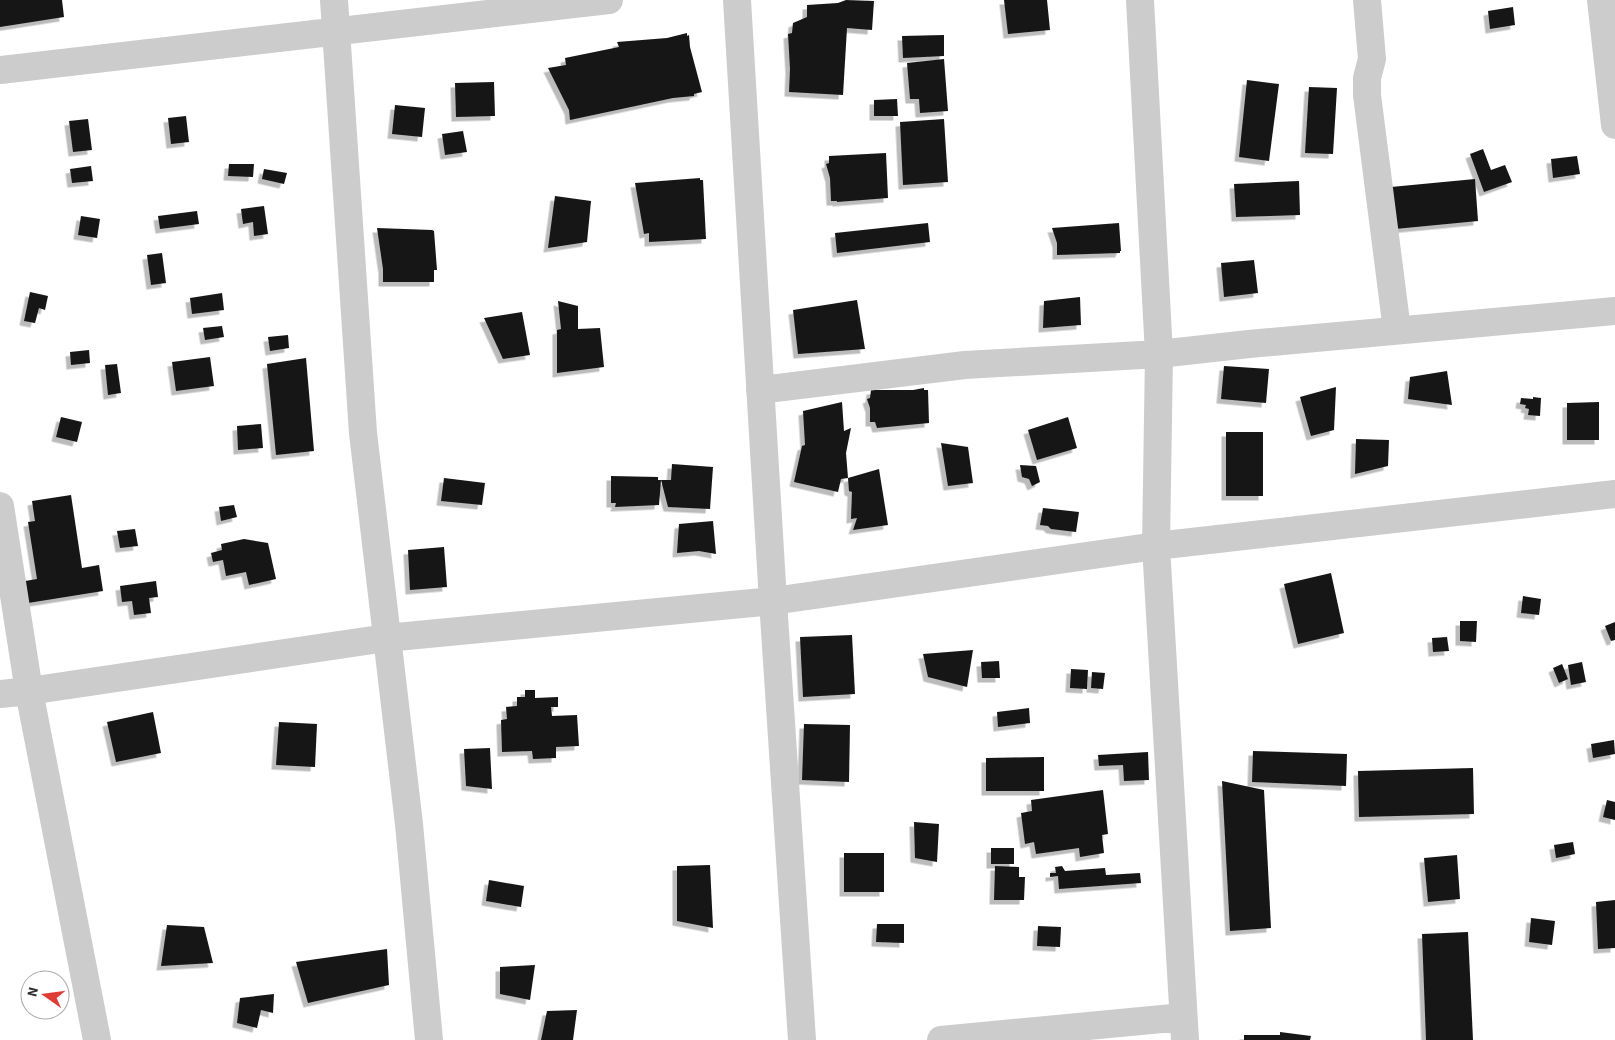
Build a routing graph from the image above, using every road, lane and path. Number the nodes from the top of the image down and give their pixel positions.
1 (334, 0) edge
2 (609, 0) edge
3 (737, 0) edge
4 (1140, 0) edge
5 (1367, 0) edge
6 (1601, 0) edge
7 (336, 31) junction
8 (0, 70) edge
9 (1615, 125) edge
10 (1615, 311) edge
11 (1397, 330) junction
12 (1159, 354) junction
13 (760, 390) junction
14 (1615, 494) edge
15 (0, 506) edge
16 (1156, 546) junction
17 (773, 601) junction
18 (386, 638) junction
19 (29, 691) junction
20 (0, 694) edge
21 (1184, 1029) edge
22 (97, 1040) edge
23 (429, 1040) edge
24 (802, 1040) edge
25 (941, 1040) edge

1 - 7 street
2 - 7 street
3 - 13 street
4 - 12 street
5 - 11 street
6 - 9 street
7 - 8 street
7 - 18 street
10 - 11 street
11 - 12 street
12 - 13 street
12 - 16 street
13 - 17 street
14 - 16 street
15 - 19 street
16 - 17 street
16 - 21 street
17 - 18 street
17 - 24 street
18 - 19 street
18 - 23 street
19 - 20 street
19 - 22 street
21 - 25 street

